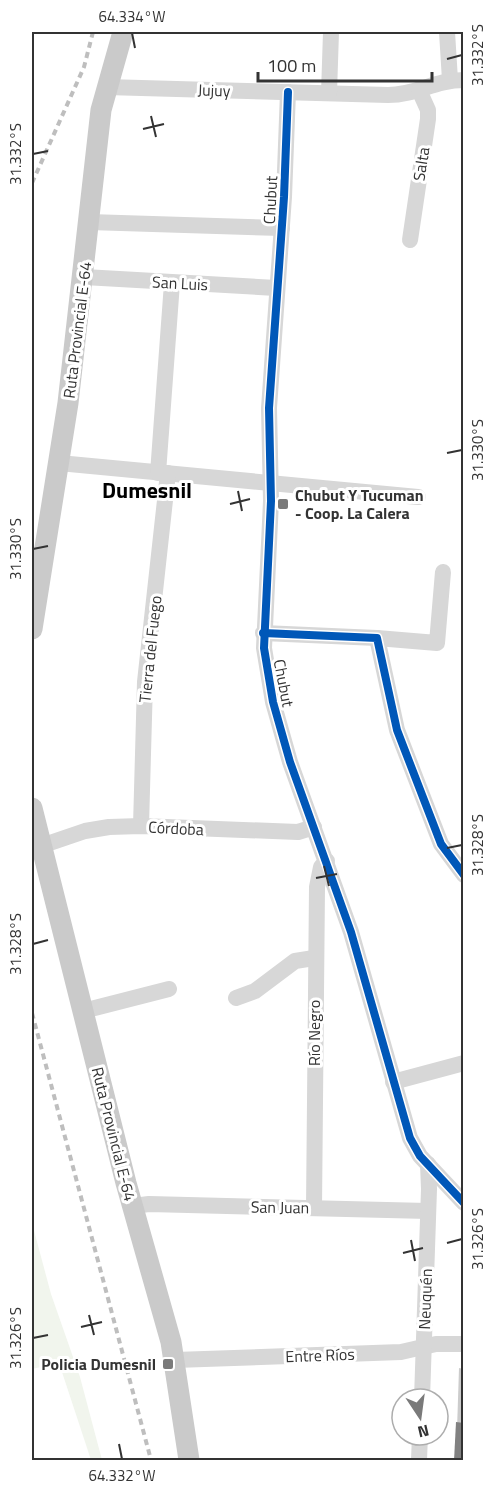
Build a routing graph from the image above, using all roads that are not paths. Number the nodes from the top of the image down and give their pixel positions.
1 (123, 32) edge
2 (331, 32) edge
3 (447, 32) edge
4 (457, 80) edge
5 (106, 87) junction
6 (419, 90) junction
7 (288, 92) junction
8 (329, 93) junction
9 (89, 222) junction
10 (282, 228) junction
11 (410, 240) dead end
12 (84, 277) junction
13 (172, 283) junction
14 (276, 288) junction
15 (59, 463) junction
16 (163, 473) junction
17 (270, 482) junction
18 (418, 497) dead end
19 (443, 572) dead end
20 (32, 629) edge
21 (263, 633) junction
22 (378, 638) junction
23 (32, 808) edge
24 (141, 826) junction
25 (314, 827) junction
26 (41, 846) junction
27 (327, 861) junction
28 (464, 875) edge
29 (314, 958) junction
30 (169, 989) dead end
31 (236, 998) dead end
32 (83, 1011) junction
33 (464, 1063) edge
34 (393, 1082) junction
35 (428, 1164) junction
36 (464, 1203) edge
37 (133, 1206) junction
38 (314, 1208) junction
39 (428, 1211) junction
40 (464, 1344) edge
41 (424, 1346) junction
42 (175, 1360) junction
43 (422, 1387) edge
44 (189, 1461) edge

1 - 5 main road, Ruta Provincial E-64
2 - 8 street
3 - 4 street
4 - 6 street, Jujuy
5 - 7 street, Jujuy
5 - 9 main road, Ruta Provincial E-64
6 - 8 street, Jujuy
6 - 11 street, Salta
7 - 8 street, Jujuy
7 - 10 street, Chubut
9 - 10 street
9 - 12 main road, Ruta Provincial E-64
10 - 14 street, Chubut
12 - 13 street, San Luis
12 - 15 main road, Ruta Provincial E-64
13 - 14 street, San Luis
13 - 16 street, Tierra del Fuego
14 - 17 street, Chubut
15 - 16 street
15 - 20 main road, Ruta Provincial E-64
16 - 17 street
16 - 24 street, Tierra del Fuego
17 - 18 street
17 - 21 street, Chubut
19 - 22 street
21 - 22 street
21 - 25 street, Chubut
22 - 28 street
23 - 26 main road, Ruta Provincial E-64
24 - 25 street, Córdoba
24 - 26 street, Córdoba
25 - 27 street, Chubut
26 - 32 main road, Ruta Provincial E-64
27 - 29 street, Río Negro
27 - 34 street, Chubut
29 - 31 street
29 - 38 street, Río Negro
30 - 32 street
32 - 37 main road, Ruta Provincial E-64
33 - 34 street
34 - 35 street, Chubut
35 - 36 street, Chubut
35 - 39 street, Neuquén
37 - 38 street, San Juan
37 - 42 main road, Ruta Provincial E-64
38 - 39 street, San Juan
39 - 41 street, Neuquén
40 - 41 street, Entre Ríos
41 - 42 street, Entre Ríos
41 - 43 street, Neuquén
42 - 44 main road, Ruta Provincial E-64

